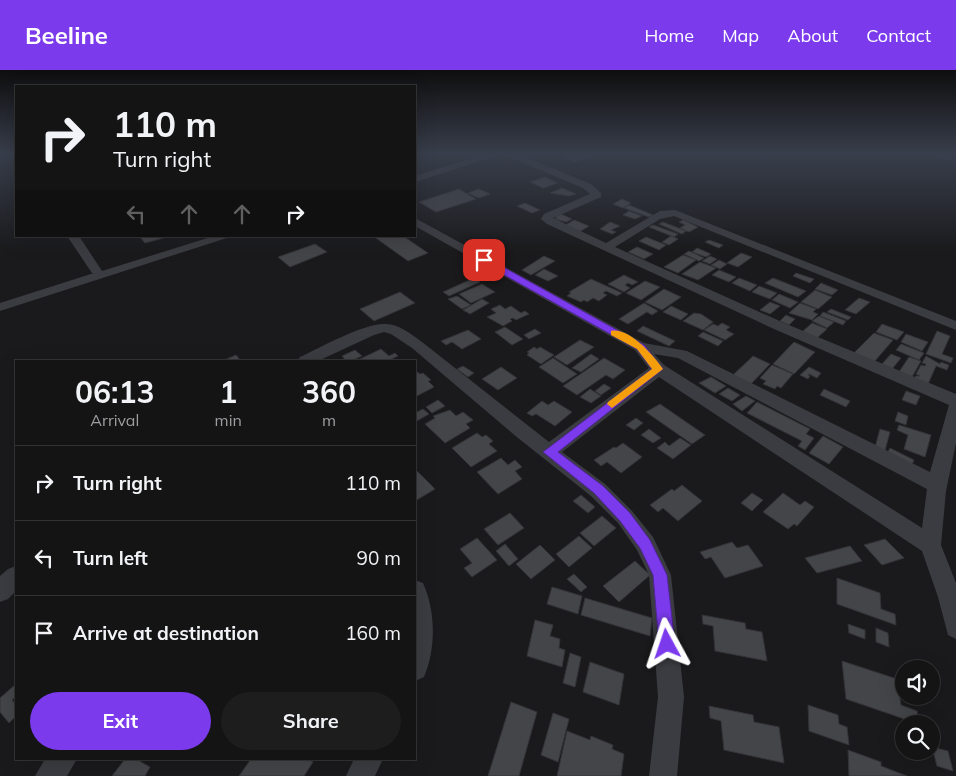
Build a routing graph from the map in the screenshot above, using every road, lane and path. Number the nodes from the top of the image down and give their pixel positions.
1 (587, 186) edge
2 (416, 223) edge
3 (73, 237) edge
4 (205, 237) edge
5 (224, 237) edge
6 (605, 248) junction
7 (96, 270) junction
8 (0, 300) edge
9 (0, 307) edge
10 (956, 326) edge
11 (640, 347) junction
12 (307, 360) edge
13 (658, 369) junction
14 (956, 401) edge
15 (956, 408) edge
16 (549, 452) junction
17 (938, 486) junction
18 (930, 545) junction
19 (15, 577) edge
20 (0, 591) edge
21 (416, 596) edge
22 (953, 598) edge
23 (956, 626) edge
24 (416, 662) edge
25 (63, 760) edge
26 (368, 760) edge
27 (48, 776) edge
28 (360, 776) edge
29 (663, 776) edge

1 - 6 street
2 - 11 street
3 - 7 street
4 - 7 street
5 - 9 street
6 - 10 street
6 - 14 street
7 - 8 street
11 - 13 street
11 - 17 street
12 - 16 street
13 - 16 street
13 - 18 street
15 - 17 street
16 - 29 street
17 - 18 street
18 - 22 street
19 - 20 street
21 - 24 street
22 - 23 street
25 - 27 street
26 - 28 street

